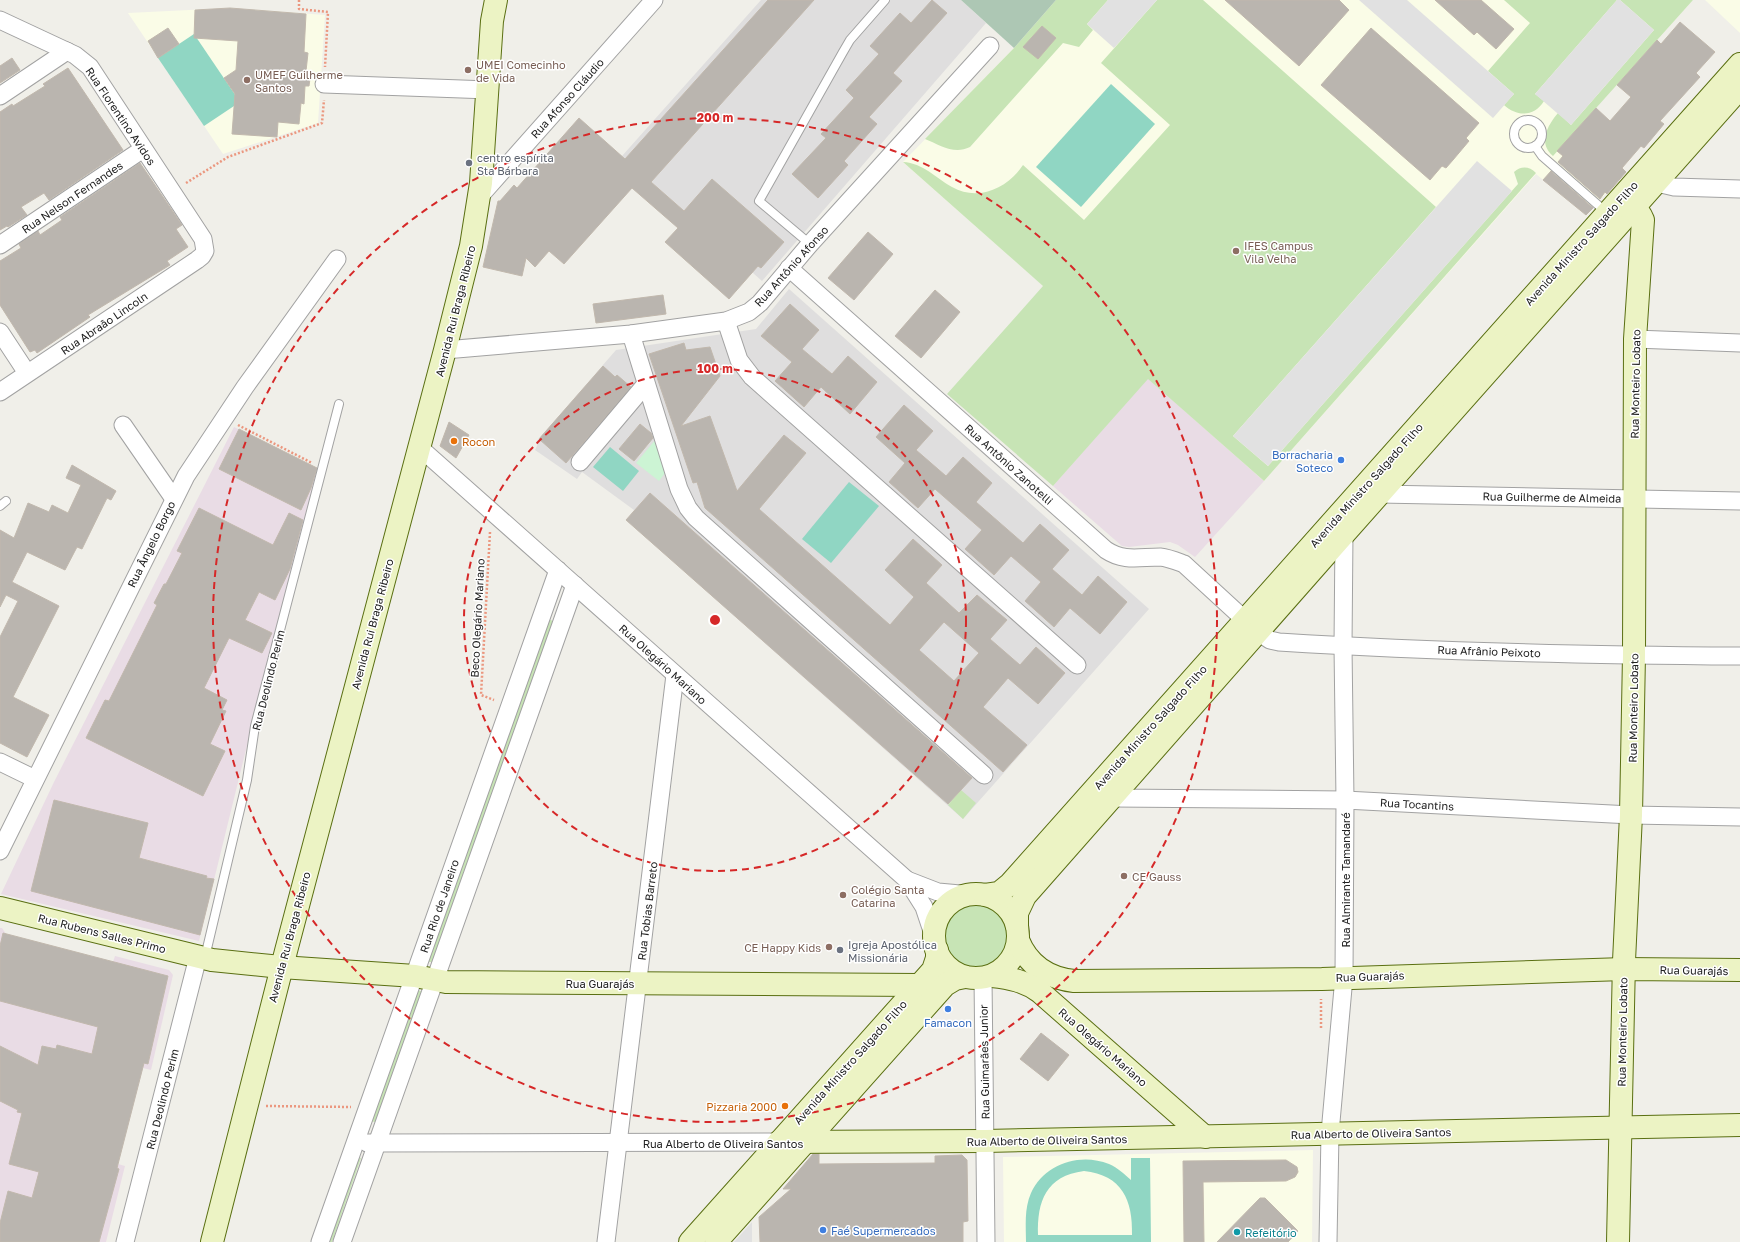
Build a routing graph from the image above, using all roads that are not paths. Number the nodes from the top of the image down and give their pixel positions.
1 (496, 0) edge
2 (654, 0) edge
3 (884, 0) edge
4 (0, 20) edge
5 (990, 46) dead end
6 (67, 51) junction
7 (1740, 64) edge
8 (324, 84) road end
9 (1740, 88) edge
10 (488, 90) junction
11 (0, 96) edge
12 (1535, 146) dead end
13 (143, 149) junction
14 (1650, 178) junction
15 (1740, 189) edge
16 (480, 196) junction
17 (1634, 207) junction
18 (1607, 214) junction
19 (810, 244) junction
20 (0, 245) edge
21 (205, 251) joint
22 (337, 259) dead end
23 (789, 268) junction
24 (726, 321) junction
25 (0, 332) edge
26 (631, 334) junction
27 (1635, 339) junction
28 (1740, 343) edge
29 (445, 350) junction
30 (28, 373) junction
31 (646, 384) junction
32 (0, 392) edge
33 (339, 404) dead end
34 (123, 425) dead end
35 (420, 447) junction
36 (580, 462) dead end
37 (1373, 489) junction
38 (174, 498) junction
39 (1634, 498) junction
40 (1740, 501) edge
41 (1338, 528) junction
42 (558, 570) junction
43 (575, 585) junction
44 (1252, 626) junction
45 (1343, 646) junction
46 (1634, 655) junction
47 (1740, 656) edge
48 (1077, 665) dead end
49 (675, 675) junction
50 (0, 762) edge
51 (984, 775) dead end
52 (35, 779) junction
53 (1104, 794) junction
54 (1345, 800) junction
55 (1630, 815) junction
56 (1740, 817) edge
57 (0, 851) edge
58 (907, 880) junction
59 (978, 895) junction
60 (0, 908) edge
61 (1018, 933) junction
62 (935, 943) junction
63 (201, 958) junction
64 (281, 967) junction
65 (1624, 969) junction
66 (1740, 970) edge
67 (980, 977) junction
68 (1344, 977) junction
69 (425, 978) junction
70 (1084, 981) junction
71 (638, 983) junction
72 (919, 985) junction
73 (1064, 1014) junction
74 (1740, 1125) edge
75 (1620, 1127) junction
76 (1330, 1133) junction
77 (1205, 1137) junction
78 (985, 1141) junction
79 (779, 1142) junction
80 (805, 1142) junction
81 (377, 1143) junction
82 (618, 1143) junction
83 (354, 1144) junction
84 (125, 1242) edge
85 (212, 1242) edge
86 (320, 1242) edge
87 (342, 1242) edge
88 (606, 1242) edge
89 (690, 1242) edge
90 (716, 1242) edge
91 (986, 1242) edge
92 (1328, 1242) edge
93 (1618, 1242) edge

1 - 10 main road, Avenida Rui Braga Ribeiro
2 - 16 street, Rua Afonso Cláudio
3 - 19 lane
4 - 6 street, Rua Florentino Avidos
5 - 19 street, Rua Antônio Afonso
6 - 11 street
6 - 13 street, Rua Florentino Avidos
7 - 14 main road, Avenida Ministro Salgado Filho
8 - 10 street
9 - 14 main road, Avenida Ministro Salgado Filho
10 - 16 main road, Avenida Rui Braga Ribeiro
12 - 18 lane
13 - 20 street, Rua Nelson Fernandes
13 - 21 street, Rua Florentino Avidos
14 - 15 street
14 - 17 main road, Avenida Ministro Salgado Filho
14 - 18 main road, Avenida Ministro Salgado Filho
16 - 29 main road, Avenida Rui Braga Ribeiro
17 - 18 main road
17 - 27 main road, Rua Monteiro Lobato
17 - 37 main road, Avenida Ministro Salgado Filho
18 - 37 main road, Avenida Ministro Salgado Filho
19 - 23 street, Rua Antônio Afonso
21 - 30 street, Rua Abraão Lincoln
22 - 38 street, Rua Ângelo Borgo
23 - 24 street, Rua Antônio Afonso
23 - 44 street, Rua Antônio Zanotelli
24 - 26 street, Rua Antônio Afonso
24 - 48 street
25 - 30 street
26 - 29 street, Rua Antônio Afonso
26 - 31 street
27 - 28 street
27 - 39 main road, Rua Monteiro Lobato
29 - 35 main road, Avenida Rui Braga Ribeiro
30 - 32 street, Rua Abraão Lincoln
31 - 36 street
31 - 51 street
33 - 63 lane, Rua Deolindo Perim
34 - 38 street
35 - 42 street, Rua Olegário Mariano
35 - 64 main road, Avenida Rui Braga Ribeiro
37 - 39 street, Rua Guilherme de Almeida
37 - 41 main road, Avenida Ministro Salgado Filho
38 - 52 street, Rua Ângelo Borgo
39 - 40 street, Rua Guilherme de Almeida
39 - 46 main road, Rua Monteiro Lobato
41 - 44 main road, Avenida Ministro Salgado Filho
41 - 45 street, Rua Almirante Tamandaré
42 - 43 street, Rua Olegário Mariano
42 - 69 street, Rua Rio de Janeiro
43 - 49 street, Rua Olegário Mariano
43 - 69 street, Rua Rio de Janeiro
44 - 45 street, Rua Afrânio Peixoto
44 - 53 main road, Avenida Ministro Salgado Filho
45 - 46 street, Rua Afrânio Peixoto
45 - 54 street, Rua Almirante Tamandaré
46 - 47 street, Rua Afrânio Peixoto
46 - 55 main road, Rua Monteiro Lobato
49 - 58 street, Rua Olegário Mariano
49 - 71 street, Rua Tobias Barreto
50 - 52 street
52 - 57 street, Rua Ângelo Borgo
53 - 54 street, Rua Tocantins
53 - 59 main road, Avenida Ministro Salgado Filho
53 - 61 main road, Avenida Ministro Salgado Filho
54 - 55 street, Rua Tocantins
54 - 68 street, Rua Almirante Tamandaré
55 - 56 street, Rua Tocantins
55 - 65 main road, Rua Monteiro Lobato
58 - 59 street, Rua Olegário Mariano
58 - 62 street, Rua Olegário Mariano
59 - 61 main road
59 - 62 main road
60 - 63 main road, Rua Rubens Salles Primo
61 - 67 main road
61 - 70 main road, Rua Guarajás
62 - 67 main road
62 - 72 main road, Avenida Ministro Salgado Filho
63 - 64 main road, Rua Rubens Salles Primo
63 - 84 street, Rua Deolindo Perim
64 - 69 main road, Rua Guarajás
64 - 85 main road, Avenida Rui Braga Ribeiro
65 - 66 main road, Rua Guarajás
65 - 68 main road, Rua Guarajás
65 - 75 main road, Rua Monteiro Lobato
67 - 73 main road, Rua Olegário Mariano
67 - 78 street, Rua Guimarães Junior
67 - 80 main road, Avenida Ministro Salgado Filho
68 - 70 main road, Rua Guarajás
68 - 76 street, Rua Almirante Tamandaré
69 - 71 main road, Rua Guarajás
69 - 81 street, Rua Rio de Janeiro
69 - 83 street, Rua Rio de Janeiro
70 - 73 main road
71 - 72 main road, Rua Guarajás
71 - 82 street, Rua Tobias Barreto
72 - 79 main road, Avenida Ministro Salgado Filho
73 - 77 main road, Rua Olegário Mariano
74 - 75 main road, Rua Alberto de Oliveira Santos
75 - 76 main road, Rua Alberto de Oliveira Santos
75 - 93 main road, Rua Monteiro Lobato
76 - 77 main road, Rua Alberto de Oliveira Santos
76 - 92 street, Rua Almirante Tamandaré
77 - 78 main road, Rua Alberto de Oliveira Santos
78 - 80 main road, Rua Alberto de Oliveira Santos
78 - 91 street, Rua Guimarães Junior
79 - 80 main road, Rua Alberto de Oliveira Santos
79 - 82 street, Rua Alberto de Oliveira Santos
79 - 89 main road, Avenida Ministro Salgado Filho
80 - 90 main road, Avenida Ministro Salgado Filho
81 - 82 street, Rua Alberto de Oliveira Santos
81 - 83 street, Rua Alberto de Oliveira Santos
81 - 87 street, Rua Rio de Janeiro
82 - 88 street, Rua Tobias Barreto
83 - 86 street, Rua Rio de Janeiro

